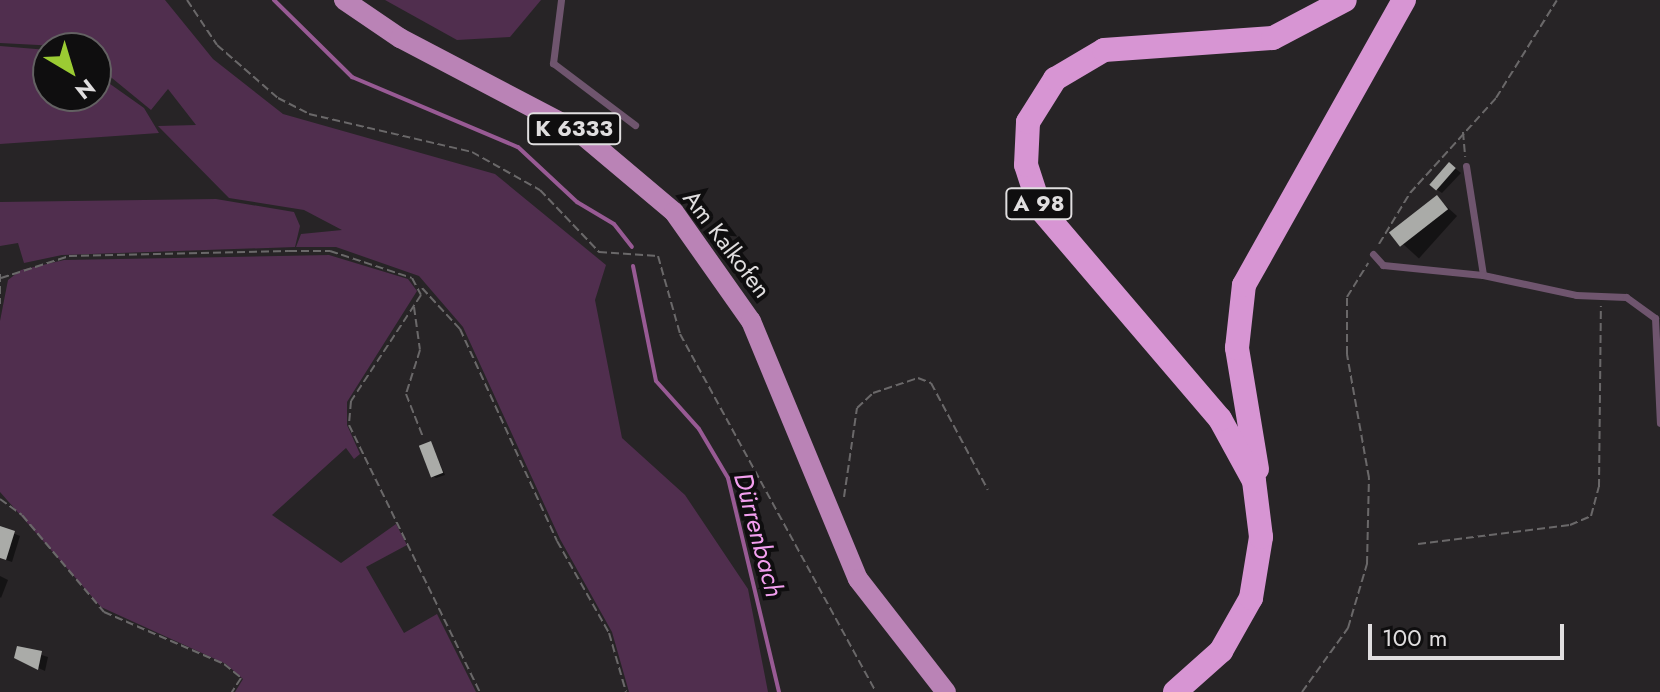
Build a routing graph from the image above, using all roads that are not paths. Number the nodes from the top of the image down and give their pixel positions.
1 (344, 0) edge
2 (561, 0) edge
3 (1345, 0) edge
4 (1404, 0) edge
5 (635, 125) dead end
6 (1466, 166) road end
7 (1373, 254) road end
8 (1483, 275) junction
9 (1660, 423) edge
10 (1259, 503) junction
11 (946, 692) edge
12 (1175, 692) edge

1 - 11 main road, Am Kalkofen / K 6333
2 - 5 lane
3 - 10 highway, A 98
4 - 10 highway, A 98
6 - 8 lane
7 - 8 lane
8 - 9 lane
10 - 12 highway, A 98

